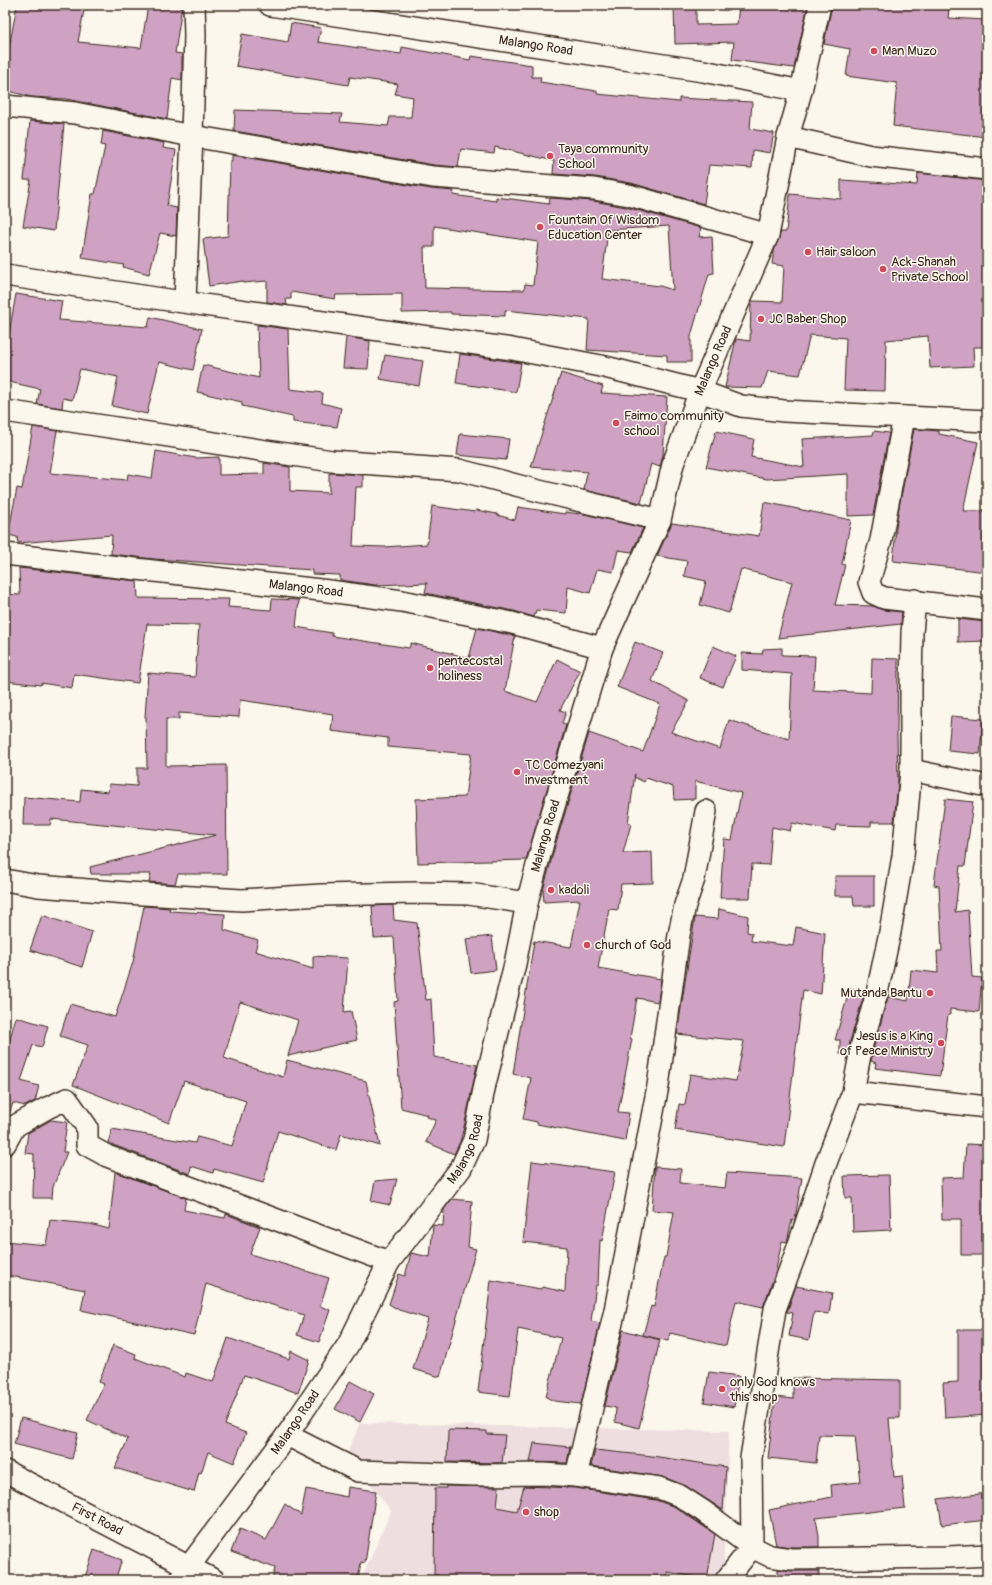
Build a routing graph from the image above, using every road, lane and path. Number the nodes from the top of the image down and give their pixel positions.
1 (194, 5) edge
2 (270, 5) edge
3 (820, 5) edge
4 (801, 91) junction
5 (5, 106) edge
6 (192, 136) junction
7 (788, 137) junction
8 (987, 169) edge
9 (768, 235) junction
10 (5, 274) edge
11 (185, 301) junction
12 (700, 391) junction
13 (5, 411) edge
14 (904, 417) junction
15 (987, 421) edge
16 (660, 520) junction
17 (5, 554) edge
18 (915, 600) junction
19 (987, 610) edge
20 (602, 648) junction
21 (911, 770) junction
22 (987, 786) edge
23 (706, 811) dead end
24 (5, 880) edge
25 (527, 903) junction
26 (853, 1092) junction
27 (987, 1107) edge
28 (5, 1144) edge
29 (390, 1262) junction
30 (287, 1435) junction
31 (5, 1471) edge
32 (576, 1476) junction
33 (752, 1547) junction
34 (987, 1555) edge
35 (184, 1574) edge
36 (214, 1580) edge
37 (726, 1580) edge

1 - 6 street
2 - 4 street, Malango Road
3 - 4 street, Malango Road
4 - 7 street, Malango Road
5 - 6 street
6 - 9 street
6 - 11 street
7 - 8 street
7 - 9 street, Malango Road
9 - 12 street, Malango Road
10 - 11 street
11 - 12 street
12 - 14 street
12 - 16 street, Malango Road
13 - 16 street
14 - 15 street
14 - 18 street
16 - 20 street, Malango Road
17 - 20 street, Malango Road
18 - 19 street
18 - 21 street
20 - 25 street, Malango Road
21 - 22 street
21 - 26 street
23 - 32 street
24 - 25 street
25 - 29 street, Malango Road
26 - 27 street
26 - 33 street
28 - 29 street
29 - 30 street, Malango Road
30 - 32 street
30 - 35 street, Malango Road
31 - 35 street, First Road
32 - 33 street
33 - 34 street
33 - 37 street
35 - 36 street, First Road

